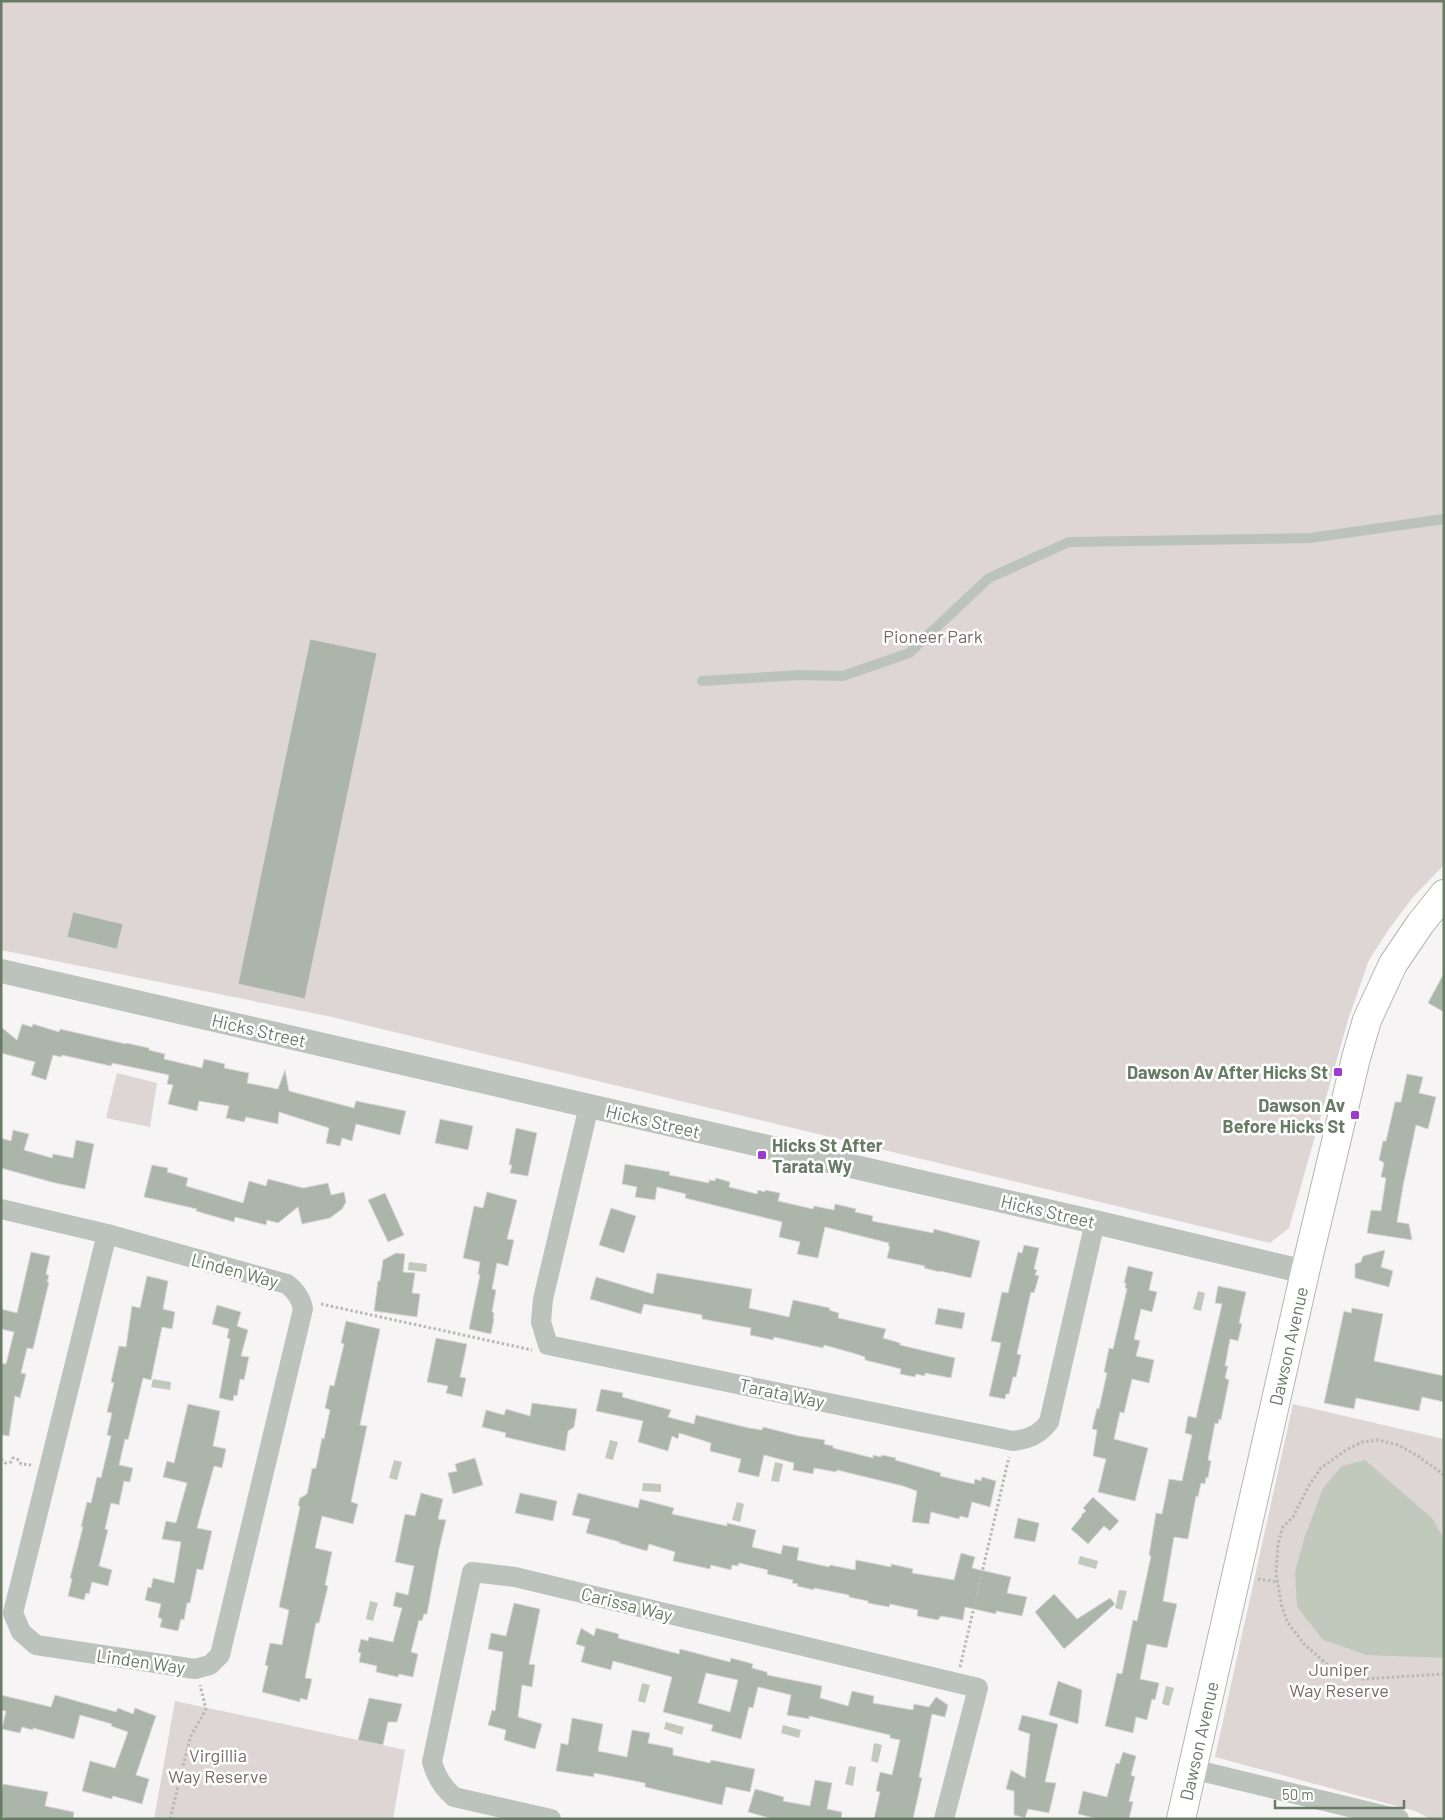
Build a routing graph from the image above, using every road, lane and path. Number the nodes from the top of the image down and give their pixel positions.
1 (1444, 519) edge
2 (702, 681) dead end
3 (1444, 894) edge
4 (1, 971) edge
5 (589, 1106) junction
6 (1, 1209) edge
7 (1095, 1222) junction
8 (107, 1234) junction
9 (1305, 1272) junction
10 (300, 1300) junction
11 (548, 1345) junction
12 (1013, 1442) junction
13 (1, 1459) edge
14 (50, 1467) junction
15 (1444, 1476) edge
16 (1255, 1578) dead end
17 (1278, 1582) junction
18 (195, 1669) junction
19 (1444, 1674) edge
20 (956, 1683) junction
21 (1192, 1769) junction
22 (170, 1819) edge
23 (551, 1819) edge
24 (944, 1819) edge
25 (1181, 1819) edge
26 (1399, 1819) edge

1 - 2 lane
3 - 9 main road, Dawson Avenue
4 - 5 street, Hicks Street
5 - 7 street, Hicks Street
5 - 11 street
6 - 8 street, Linden Way
7 - 9 street, Hicks Street
7 - 12 street, Tarata Way
8 - 10 street, Linden Way
8 - 14 street, Linden Way
9 - 21 main road, Dawson Avenue
10 - 11 path
10 - 18 street, Linden Way
11 - 12 street, Tarata Way
12 - 20 path
13 - 14 path
14 - 18 street, Linden Way
15 - 17 path
16 - 17 path
17 - 19 path
18 - 22 path
20 - 23 street, Carissa Way
20 - 24 street, Carissa Way
21 - 25 main road, Dawson Avenue
21 - 26 street

